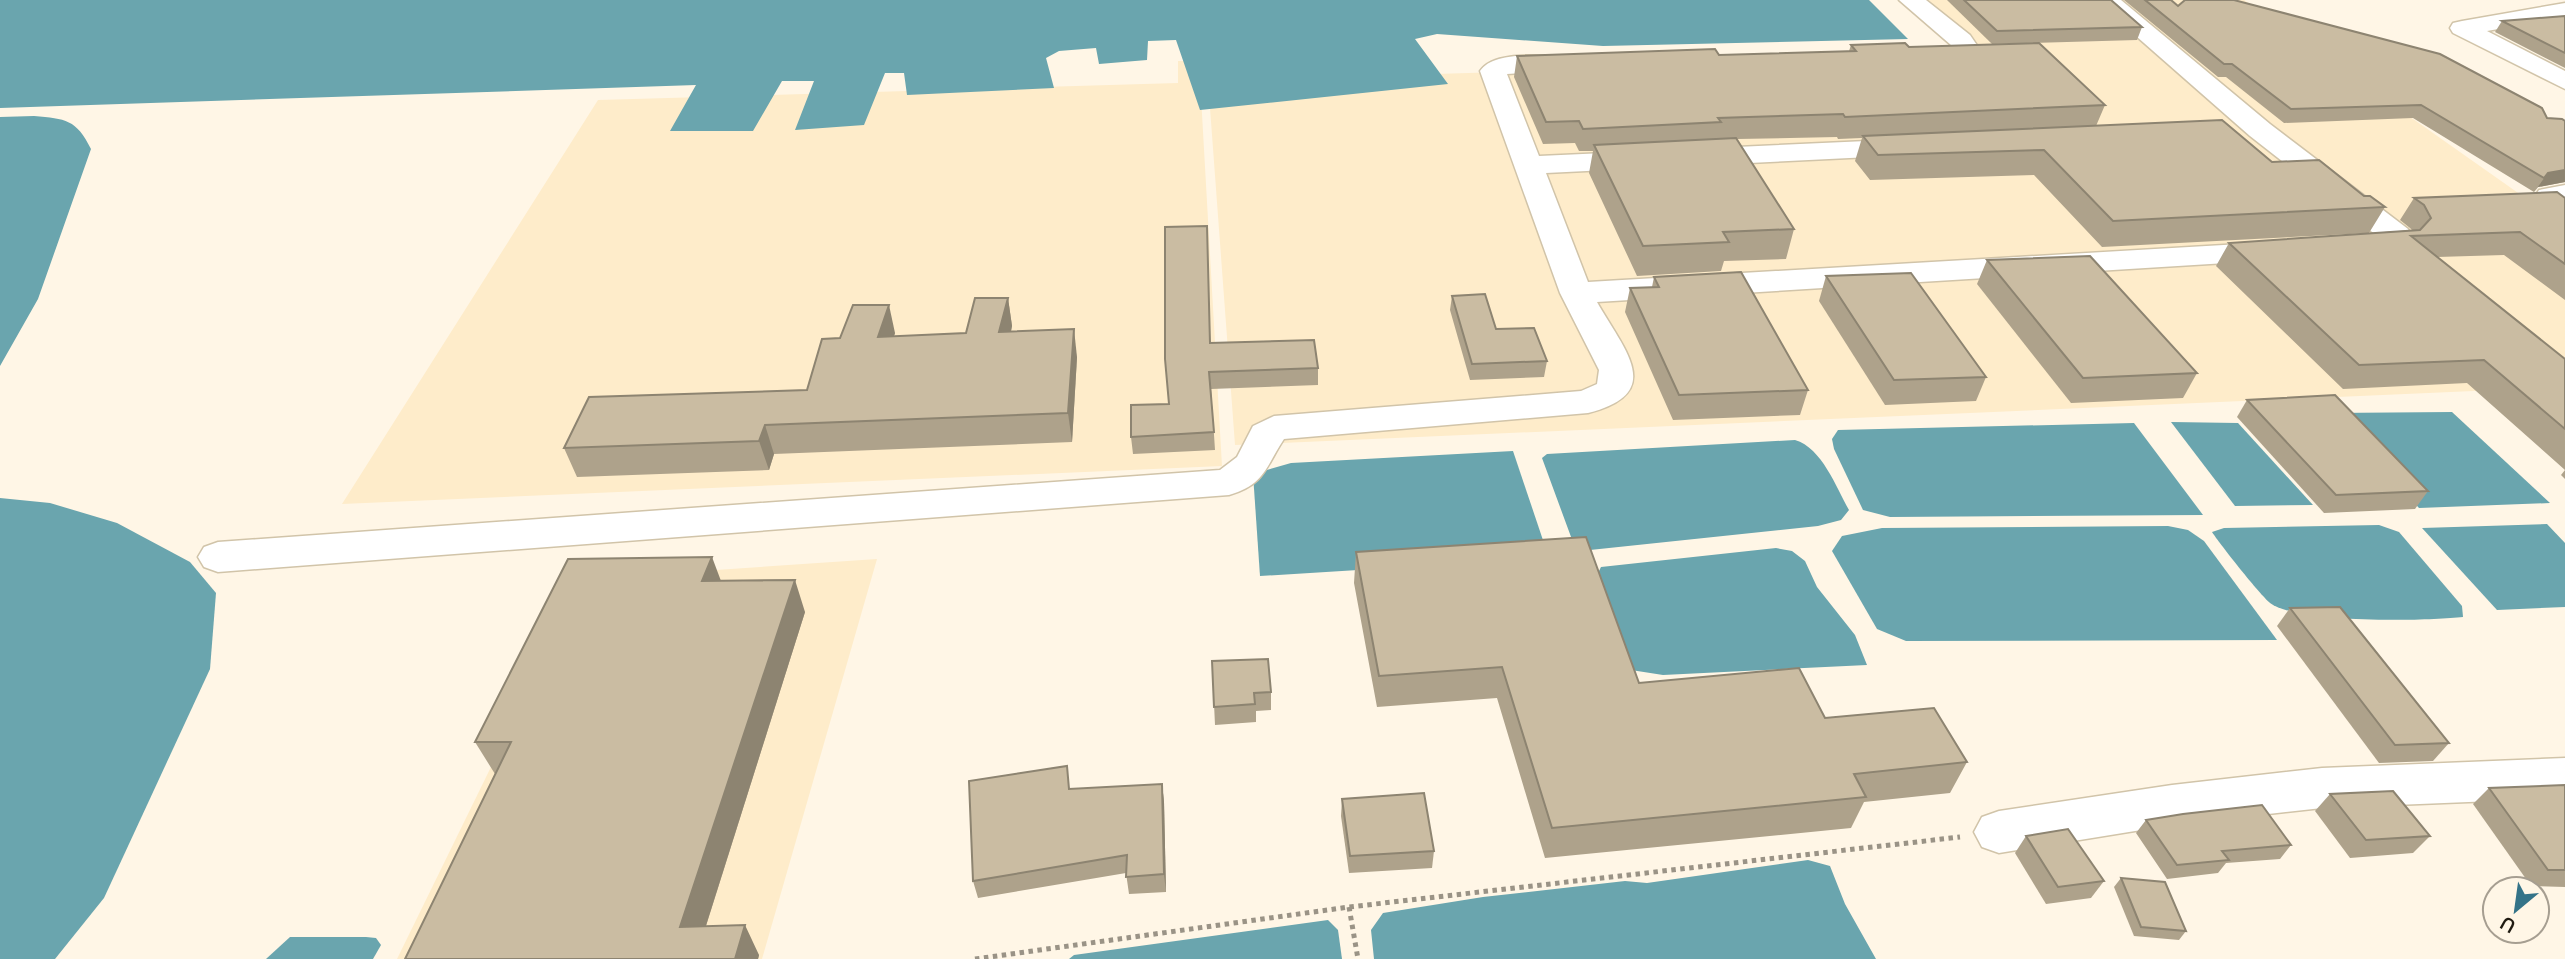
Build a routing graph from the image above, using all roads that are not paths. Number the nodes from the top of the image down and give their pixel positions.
1 (1911, 0) edge
2 (2107, 0) edge
3 (2565, 10) edge
4 (1929, 55) edge
5 (1599, 63) edge
6 (2565, 81) edge
7 (2260, 130) junction
8 (2218, 132) edge
9 (1943, 145) edge
10 (1529, 165) junction
11 (1576, 293) junction
12 (218, 557) dead end
13 (2565, 778) edge
14 (1999, 832) road end

1 - 4 street
2 - 7 street
3 - 6 street
5 - 10 street
7 - 8 street
7 - 11 street
9 - 10 street
10 - 11 street
11 - 12 street
13 - 14 street

